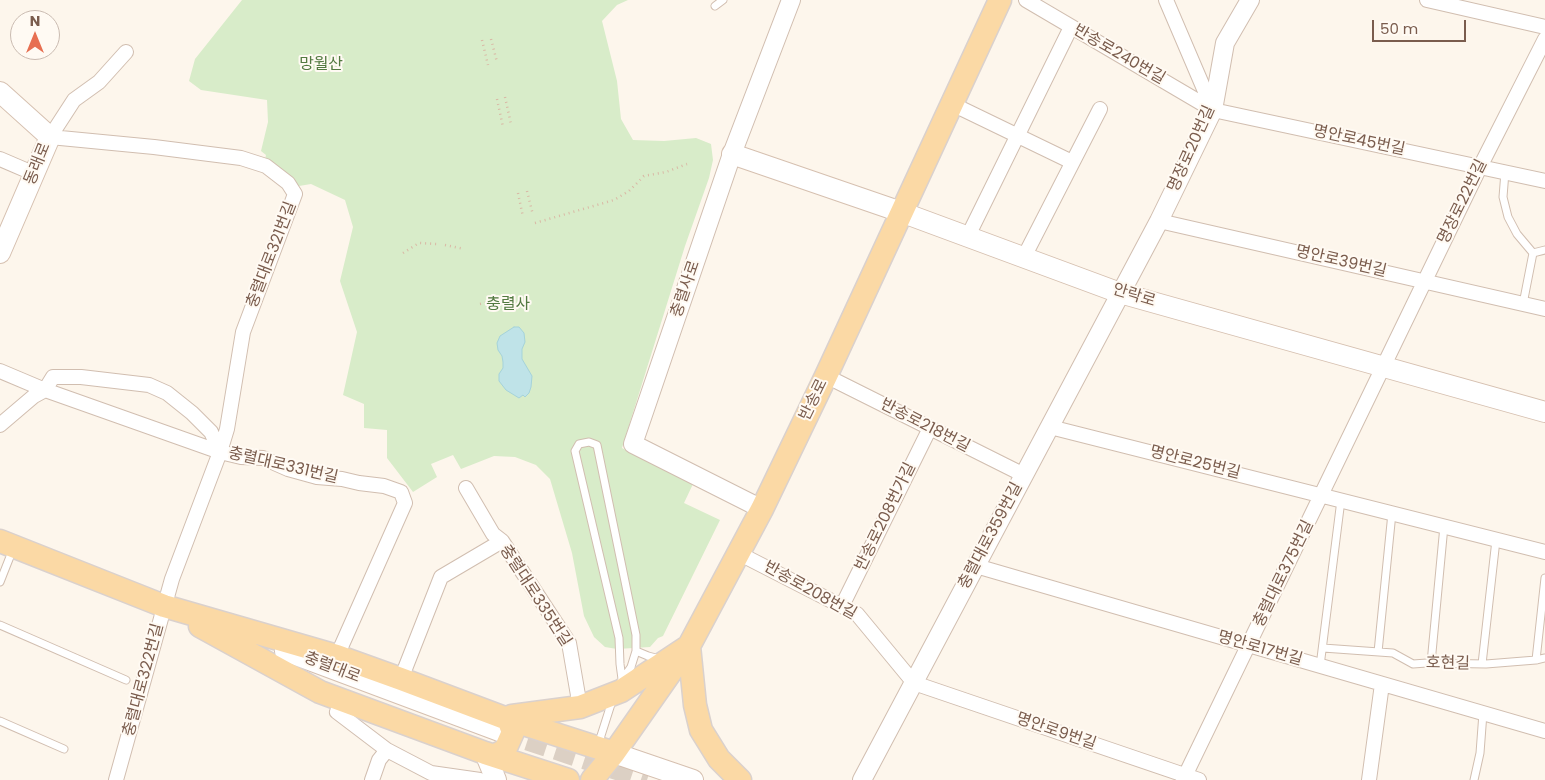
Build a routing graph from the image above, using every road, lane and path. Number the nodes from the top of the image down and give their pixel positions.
1 (723, 0) edge
2 (792, 0) edge
3 (1000, 0) edge
4 (1026, 0) edge
5 (1166, 0) edge
6 (1250, 0) edge
7 (1427, 0) edge
8 (715, 6) dead end
9 (1071, 27) junction
10 (1545, 27) edge
11 (491, 39) dead end
12 (1545, 39) edge
13 (482, 40) dead end
14 (126, 52) dead end
15 (497, 62) dead end
16 (488, 65) dead end
17 (0, 92) edge
18 (505, 97) dead end
19 (497, 99) dead end
20 (952, 104) junction
21 (1100, 109) dead end
22 (1213, 110) junction
23 (511, 124) dead end
24 (503, 127) dead end
25 (1016, 136) junction
26 (50, 137) junction
27 (732, 154) junction
28 (0, 159) edge
29 (1072, 162) junction
30 (687, 164) dead end
31 (1480, 167) junction
32 (1504, 172) junction
33 (35, 174) junction
34 (1545, 181) edge
35 (527, 191) dead end
36 (518, 194) dead end
37 (902, 212) junction
38 (533, 215) dead end
39 (523, 218) dead end
40 (1159, 221) junction
41 (535, 224) dead end
42 (968, 236) junction
43 (436, 244) dead end
44 (444, 245) dead end
45 (464, 248) dead end
46 (1545, 250) edge
47 (0, 253) edge
48 (403, 253) dead end
49 (1533, 253) junction
50 (1024, 257) junction
51 (1425, 282) junction
52 (1120, 293) junction
53 (489, 302) dead end
54 (480, 304) dead end
55 (1523, 304) junction
56 (1545, 309) edge
57 (1384, 367) junction
58 (0, 371) edge
59 (826, 376) junction
60 (45, 390) junction
61 (1545, 412) edge
62 (0, 426) edge
63 (1050, 426) junction
64 (930, 428) junction
65 (220, 452) junction
66 (1024, 475) junction
67 (466, 488) dead end
68 (1322, 495) junction
69 (1341, 500) junction
70 (762, 509) junction
71 (1392, 513) junction
72 (1444, 526) junction
73 (1496, 540) junction
74 (502, 541) junction
75 (7, 544) edge
76 (1545, 552) edge
77 (738, 553) junction
78 (976, 566) junction
79 (1545, 578) edge
80 (172, 579) joint
81 (0, 582) edge
82 (164, 606) junction
83 (842, 606) junction
84 (0, 625) edge
85 (689, 646) junction
86 (1249, 646) junction
87 (1323, 648) junction
88 (636, 651) junction
89 (1378, 652) junction
90 (337, 656) junction
91 (1545, 658) edge
92 (668, 660) junction
93 (1536, 660) junction
94 (1431, 663) junction
95 (1482, 664) junction
96 (1320, 666) junction
97 (401, 679) junction
98 (126, 680) dead end
99 (914, 683) junction
100 (1382, 684) junction
101 (618, 686) junction
102 (342, 700) junction
103 (580, 706) junction
104 (1484, 713) junction
105 (0, 721) edge
106 (1545, 731) edge
107 (497, 736) junction
108 (64, 749) dead end
109 (387, 750) junction
110 (606, 750) junction
111 (1189, 779) edge
112 (116, 780) edge
113 (372, 780) edge
114 (480, 780) edge
115 (490, 780) edge
116 (496, 780) edge
117 (568, 780) edge
118 (592, 780) edge
119 (693, 780) edge
120 (740, 780) edge
121 (862, 780) edge
122 (1369, 780) edge
123 (1474, 780) edge

1 - 8 lane
2 - 27 street, 충렬사로
3 - 20 main road, 반송로
4 - 9 street, 반송로240번길
5 - 22 street
6 - 22 street, 명장로20번길
7 - 10 street
9 - 22 street, 반송로240번길
9 - 25 street
11 - 15 path
12 - 31 street, 명장로22번길
13 - 16 path
14 - 26 street
17 - 26 main road, 동래로
18 - 23 path
19 - 24 path
20 - 25 street
20 - 37 main road, 반송로
21 - 29 street
22 - 31 street, 명안로45번길
22 - 40 street, 명장로20번길
25 - 29 street
25 - 42 street
26 - 33 main road, 동래로
26 - 65 street, 충렬대로321번길
27 - 37 main road, 안락로
27 - 70 street, 충렬사로
28 - 33 street
29 - 50 street
30 - 41 path
31 - 32 street, 명안로45번길
31 - 51 street, 명장로22번길
32 - 34 street, 명안로45번길
32 - 49 lane
33 - 47 main road, 동래로
35 - 38 path
36 - 39 path
37 - 42 main road, 안락로
37 - 59 main road, 반송로
40 - 51 street, 명안로39번길
40 - 52 street, 명장로20번길
42 - 50 main road, 안락로
43 - 48 path
44 - 45 path
46 - 49 lane
49 - 55 lane
50 - 52 main road, 안락로
51 - 55 street, 명안로39번길
51 - 57 street, 명장로22번길
52 - 57 main road, 안락로
52 - 63 street, 충렬대로359번길
53 - 54 path
55 - 56 street, 명안로39번길
57 - 61 main road, 안락로
57 - 68 street, 충렬대로375번길
58 - 60 street, 충렬대로331번길
59 - 64 street, 반송로218번길
59 - 70 main road, 반송로
60 - 62 street
60 - 65 street, 충렬대로331번길
60 - 65 street
63 - 66 street, 충렬대로359번길
63 - 68 street, 명안로25번길
64 - 66 street, 반송로218번길
64 - 83 street, 반송로208번가길
65 - 80 street, 충렬대로321번길
65 - 90 street, 충렬대로331번길
66 - 78 street, 충렬대로359번길
67 - 74 street
68 - 69 street, 명안로25번길
68 - 86 street, 충렬대로375번길
69 - 71 street, 명안로25번길
69 - 87 lane
70 - 77 main road, 반송로
71 - 72 street, 명안로25번길
71 - 89 lane
72 - 73 street, 명안로25번길
72 - 94 lane
73 - 76 street, 명안로25번길
73 - 95 lane
74 - 97 street, 충렬대로335번길
74 - 103 street, 충렬대로335번길
75 - 81 lane
75 - 82 main road, 충렬대로
77 - 83 street, 반송로208번길
77 - 85 main road, 반송로
78 - 86 street, 명안로17번길
78 - 99 street, 충렬대로359번길
79 - 93 lane
80 - 82 street, 충렬대로322번길
82 - 90 main road
82 - 102 main road
82 - 107 main road, 충렬대로
82 - 112 street, 충렬대로322번길
83 - 99 street, 반송로208번길
84 - 98 lane
85 - 92 main road
85 - 110 main road, 반송로
85 - 120 main road
86 - 96 street, 명안로17번길
86 - 111 street, 충렬대로375번길
87 - 89 lane, 호현길
87 - 96 lane
88 - 92 lane
88 - 101 lane
88 - 101 lane
89 - 94 lane, 호현길
90 - 97 main road
91 - 93 lane, 호현길
92 - 101 main road
93 - 95 lane, 호현길
94 - 95 lane, 호현길
96 - 100 street, 명안로17번길
97 - 107 main road
99 - 111 street, 명안로9번길
99 - 121 street, 충렬대로359번길
100 - 104 street, 명안로17번길
100 - 122 street
101 - 103 main road
101 - 110 lane
102 - 107 main road
102 - 109 street
103 - 107 main road
104 - 106 street, 명안로17번길
104 - 123 lane
105 - 108 lane
107 - 110 main road
107 - 116 main road
107 - 117 main road
109 - 113 street
109 - 114 street
110 - 118 main road, 반송로
110 - 119 main road
115 - 116 street

